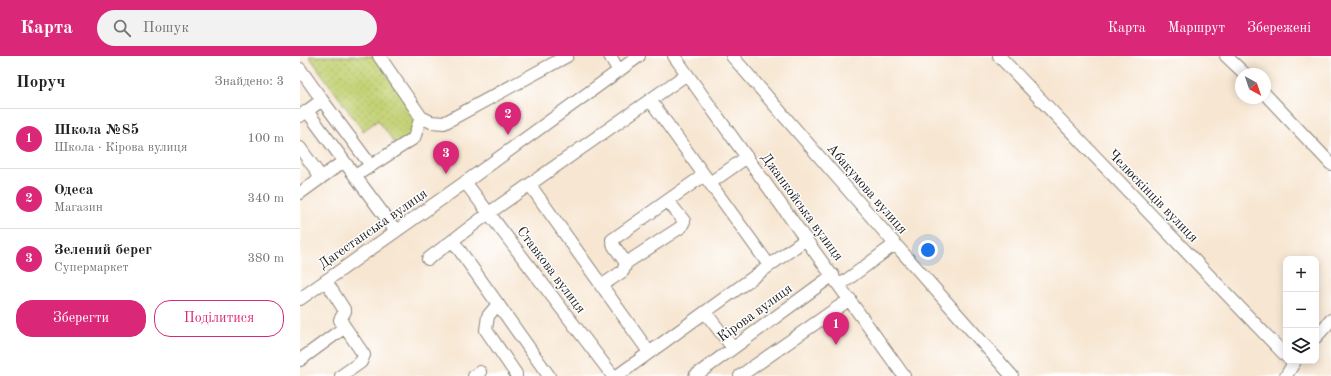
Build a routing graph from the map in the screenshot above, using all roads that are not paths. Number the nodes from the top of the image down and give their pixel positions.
1 (379, 56) edge
2 (567, 56) edge
3 (610, 56) edge
4 (639, 56) edge
5 (674, 56) edge
6 (732, 56) edge
7 (999, 56) edge
8 (1226, 56) edge
9 (1239, 68) edge
10 (619, 70) junction
11 (687, 74) junction
12 (302, 76) edge
13 (322, 100) junction
14 (650, 100) junction
15 (1271, 100) edge
16 (304, 114) edge
17 (421, 117) junction
18 (301, 152) edge
19 (747, 157) junction
20 (366, 159) dead end
21 (344, 161) junction
22 (1331, 164) edge
23 (355, 176) junction
24 (321, 177) junction
25 (707, 179) junction
26 (465, 182) junction
27 (530, 185) junction
28 (300, 193) edge
29 (668, 201) junction
30 (489, 213) junction
31 (396, 231) junction
32 (806, 239) junction
33 (453, 242) junction
34 (895, 244) junction
35 (428, 259) dead end
36 (626, 263) junction
37 (769, 266) junction
38 (836, 280) junction
39 (326, 281) junction
40 (602, 286) junction
41 (300, 299) edge
42 (850, 299) junction
43 (498, 304) junction
44 (705, 312) junction
45 (1331, 320) edge
46 (345, 327) junction
47 (1319, 334) edge
48 (733, 348) junction
49 (649, 352) junction
50 (1283, 352) edge
51 (300, 360) edge
52 (1290, 364) edge
53 (341, 376) edge
54 (516, 376) edge
55 (549, 376) edge
56 (613, 376) edge
57 (617, 376) edge
58 (695, 376) edge
59 (740, 376) edge
60 (904, 376) edge
61 (1012, 376) edge
62 (1286, 376) edge

1 - 17 street
2 - 17 street
3 - 10 street
4 - 10 street, Дагестанська вулиця
5 - 11 street, Джанкойська вулиця
6 - 34 street, Абакумова вулиця
7 - 50 street, Челюскінців вулиця
8 - 9 street
10 - 26 street, Дагестанська вулиця
11 - 14 street
11 - 19 street, Джанкойська вулиця
12 - 13 street
13 - 16 street
13 - 20 street
14 - 25 street
14 - 27 street
15 - 22 street
16 - 21 street
17 - 23 street
18 - 24 street
19 - 25 street
19 - 32 street, Джанкойська вулиця
21 - 23 street
21 - 24 street
23 - 31 street
24 - 28 street
25 - 29 street
25 - 37 street
26 - 30 street, Ставкова вулиця
26 - 31 street, Дагестанська вулиця
27 - 30 street
27 - 40 street
29 - 36 street
29 - 36 street
30 - 33 street
30 - 56 street, Ставкова вулиця
31 - 39 street, Дагестанська вулиця
32 - 37 street
32 - 38 street, Джанкойська вулиця
33 - 35 street
33 - 43 street
34 - 38 street, Кірова вулиця
34 - 61 street, Абакумова вулиця
36 - 40 street
37 - 44 street
38 - 42 street, Джанкойська вулиця
38 - 48 street, Кірова вулиця
39 - 41 street, Дагестанська вулиця
39 - 46 street
40 - 49 street
42 - 59 street
42 - 60 street, Джанкойська вулиця
43 - 54 street
43 - 55 street
44 - 48 street
44 - 49 street
45 - 47 street
46 - 51 street
46 - 53 street
48 - 58 street, Кірова вулиця
49 - 57 street
52 - 62 street

